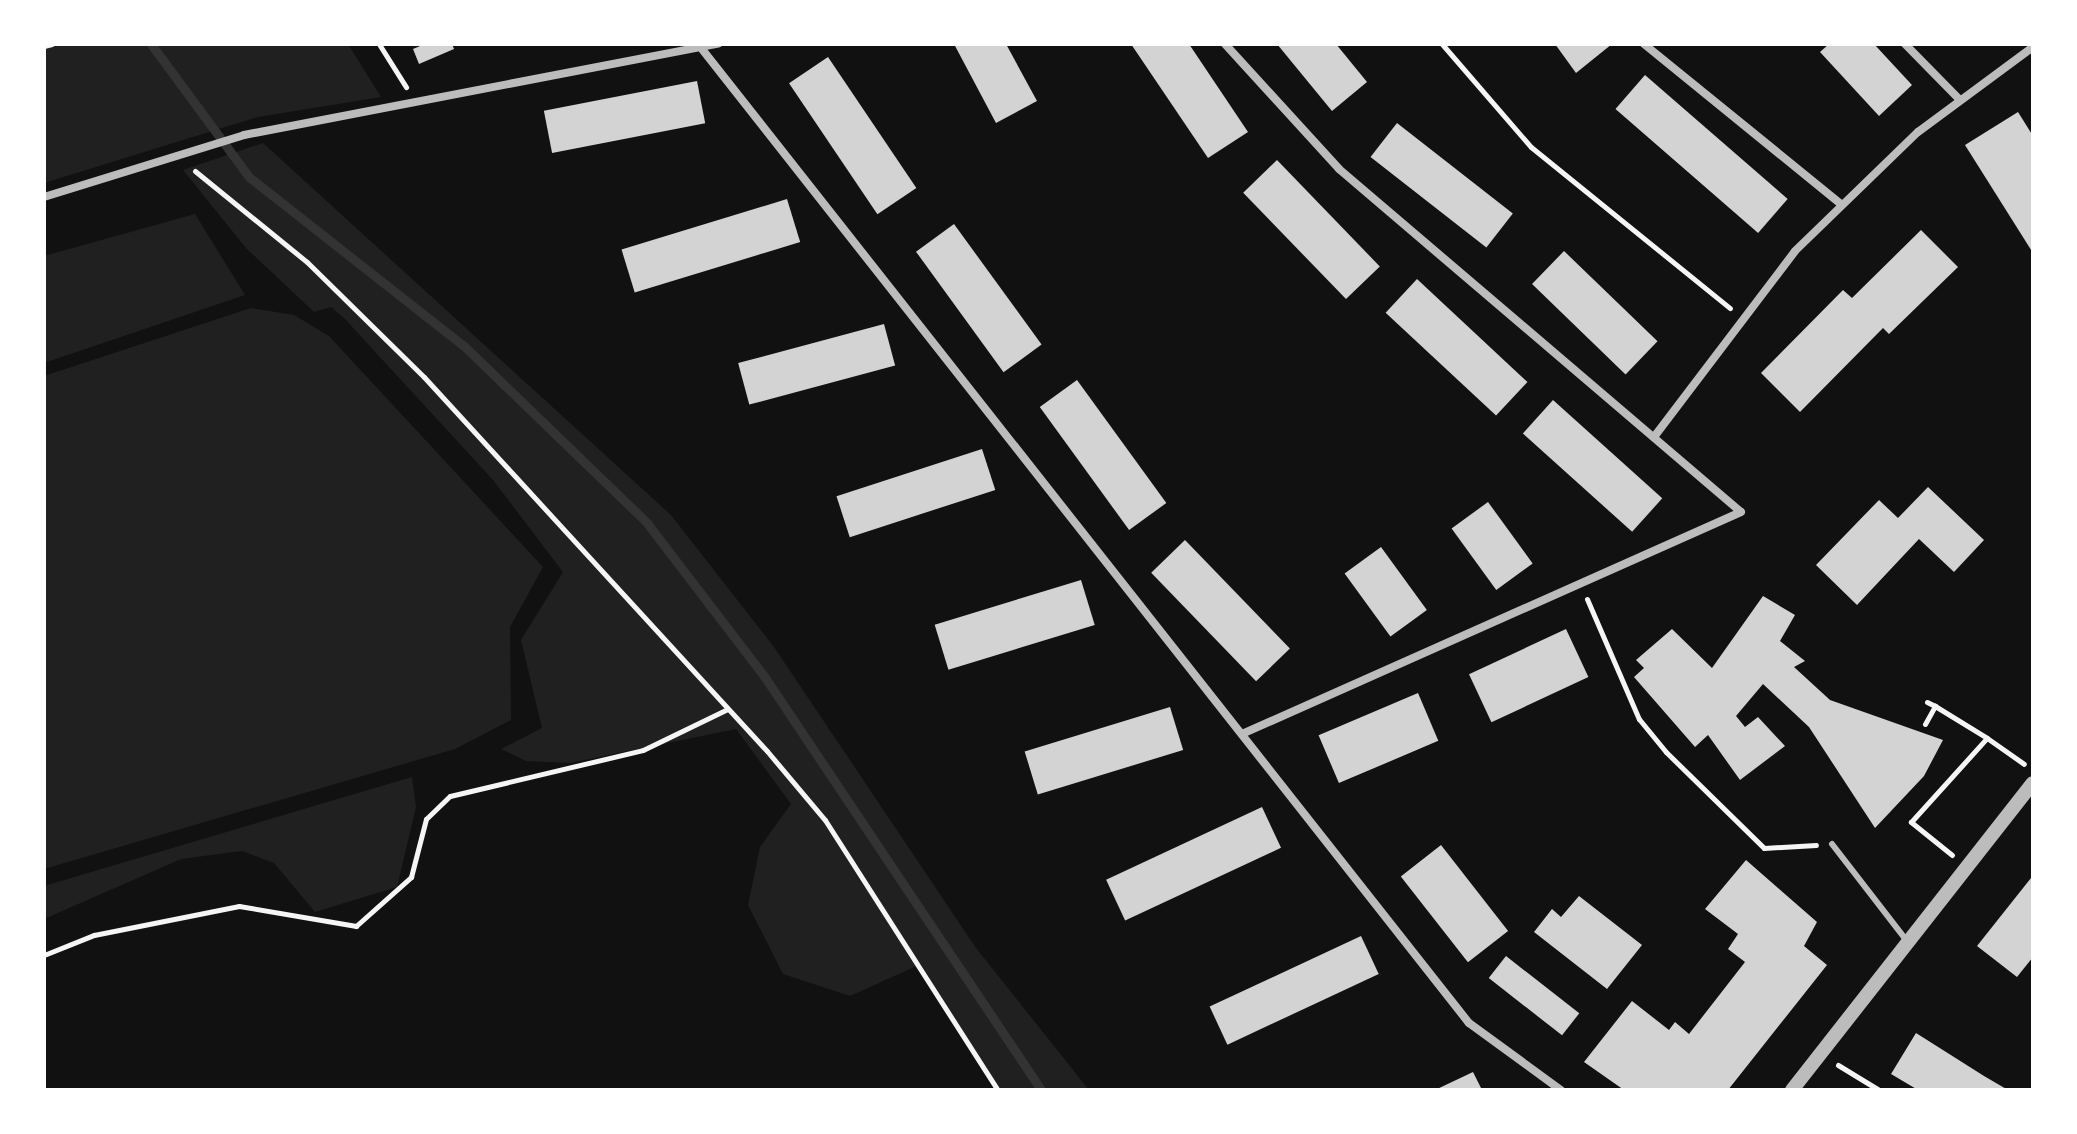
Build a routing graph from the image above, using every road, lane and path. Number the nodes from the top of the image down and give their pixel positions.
1 (52, 44) edge
2 (379, 44) edge
3 (718, 44) edge
4 (1225, 44) edge
5 (1442, 44) edge
6 (1644, 44) edge
7 (1905, 44) edge
8 (44, 46) edge
9 (699, 46) edge
10 (2033, 47) edge
11 (1958, 98) junction
12 (415, 101) junction
13 (178, 156) junction
14 (44, 197) edge
15 (1842, 205) junction
16 (1744, 318) junction
17 (1654, 437) junction
18 (1580, 584) junction
19 (1927, 702) dead end
20 (1935, 706) junction
21 (728, 709) junction
22 (1925, 724) dead end
23 (1242, 734) junction
24 (1987, 738) junction
25 (2033, 770) edge
26 (2033, 783) edge
27 (1832, 844) joint
28 (1965, 865) junction
29 (1907, 941) junction
30 (44, 955) edge
31 (1820, 1054) junction
32 (998, 1090) edge
33 (1561, 1090) edge
34 (1792, 1090) edge
35 (1879, 1090) edge

1 - 8 path
2 - 12 path
3 - 9 street
4 - 17 street
5 - 16 path
6 - 15 street
7 - 11 street
9 - 12 street
9 - 23 street
10 - 11 street
11 - 15 street
12 - 13 street
13 - 14 street
13 - 21 path
15 - 16 street
16 - 17 street
17 - 18 street
18 - 23 street
18 - 27 path
19 - 20 path
20 - 22 path
20 - 24 path
21 - 30 path
21 - 32 path
23 - 33 street
24 - 25 path
24 - 28 path
26 - 28 street
27 - 29 lane
28 - 29 street
29 - 31 street
31 - 34 street
31 - 35 path

